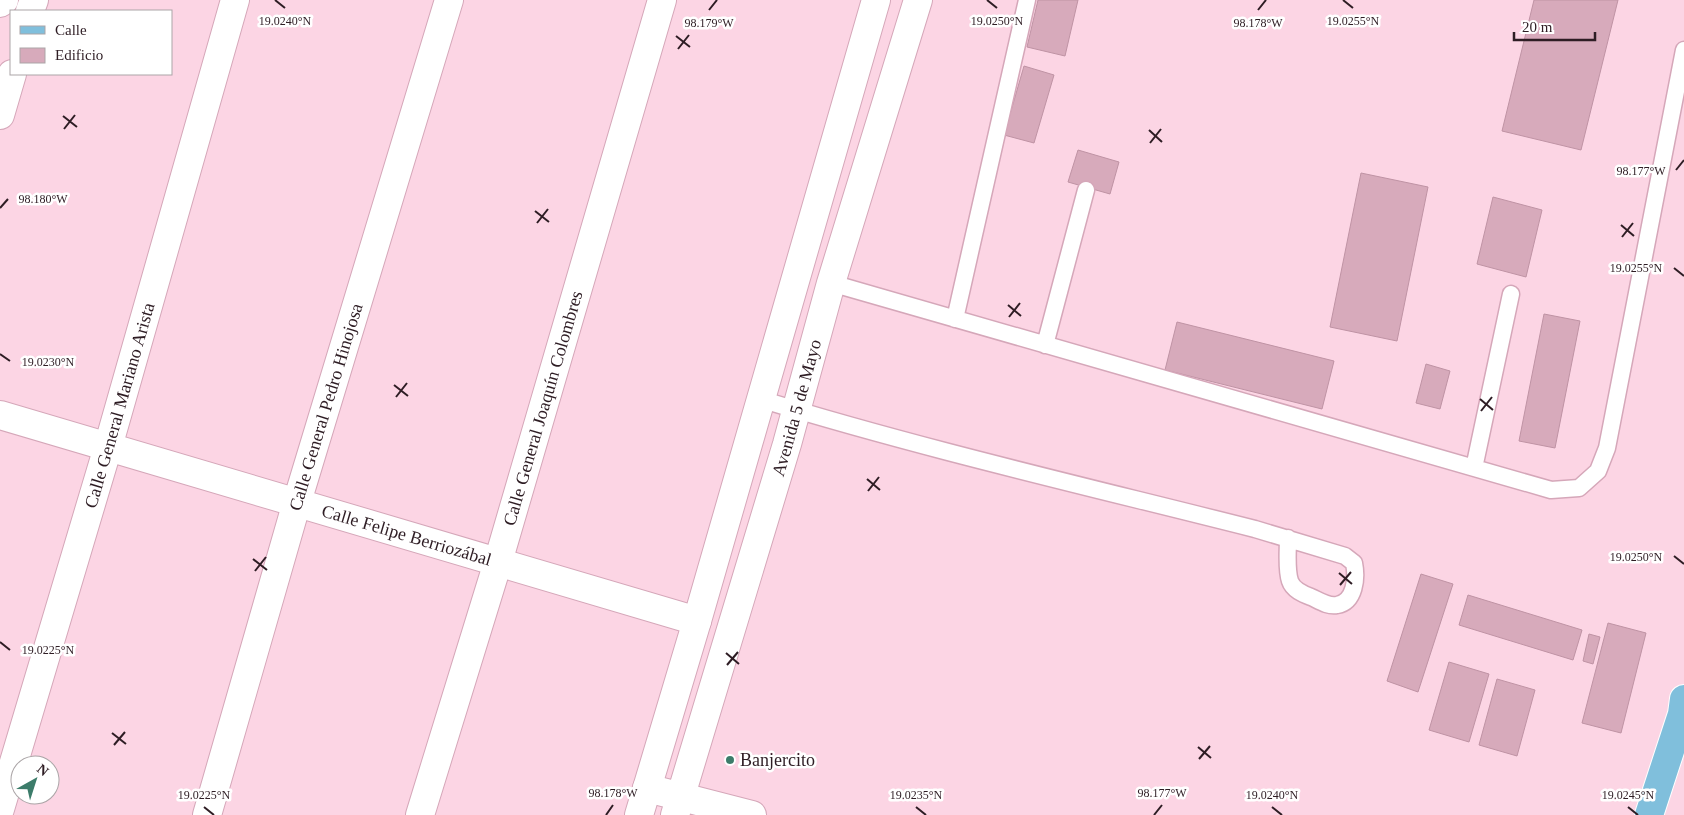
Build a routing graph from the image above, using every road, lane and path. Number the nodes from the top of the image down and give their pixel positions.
1 (4, 0) edge
2 (236, 0) edge
3 (449, 0) edge
4 (662, 0) edge
5 (876, 0) edge
6 (918, 0) edge
7 (1027, 0) edge
8 (0, 3) edge
9 (1684, 50) edge
10 (12, 75) edge
11 (0, 115) edge
12 (1086, 190) dead end
13 (831, 283) junction
14 (1511, 294) dead end
15 (955, 319) junction
16 (1045, 345) junction
17 (760, 399) junction
18 (796, 410) junction
19 (0, 415) edge
20 (108, 446) junction
21 (1474, 468) junction
22 (297, 502) junction
23 (1288, 538) junction
24 (498, 562) junction
25 (697, 621) junction
26 (1684, 700) edge
27 (647, 788) junction
28 (678, 806) edge
29 (0, 809) edge
30 (207, 815) edge
31 (420, 815) edge
32 (639, 815) edge
33 (752, 815) edge
34 (1650, 815) edge

1 - 8 street
2 - 20 street, Calle General Mariano Arista
3 - 22 street, Calle General Pedro Hinojosa
4 - 24 street, Calle General Joaquín Colombres
5 - 17 street, Avenida 5 de Mayo
6 - 13 street, Avenida 5 de Mayo
7 - 15 lane
9 - 21 lane
10 - 11 street
12 - 16 lane
13 - 15 lane
13 - 18 street, Avenida 5 de Mayo
14 - 21 lane
15 - 16 lane
16 - 21 lane
17 - 18 lane
17 - 25 street, Avenida 5 de Mayo
18 - 23 lane
18 - 28 street, Avenida 5 de Mayo
19 - 20 street, Calle Felipe Berriozábal
20 - 22 street, Calle Felipe Berriozábal
20 - 29 street, Calle General Mariano Arista
22 - 24 street, Calle Felipe Berriozábal
22 - 30 street, Calle General Pedro Hinojosa
23 - 23 lane
24 - 25 street, Calle Felipe Berriozábal
24 - 31 street, Calle General Joaquín Colombres
25 - 27 street, Avenida 5 de Mayo
26 - 34 main road
27 - 28 street
27 - 32 street, Avenida 5 de Mayo
28 - 33 street

